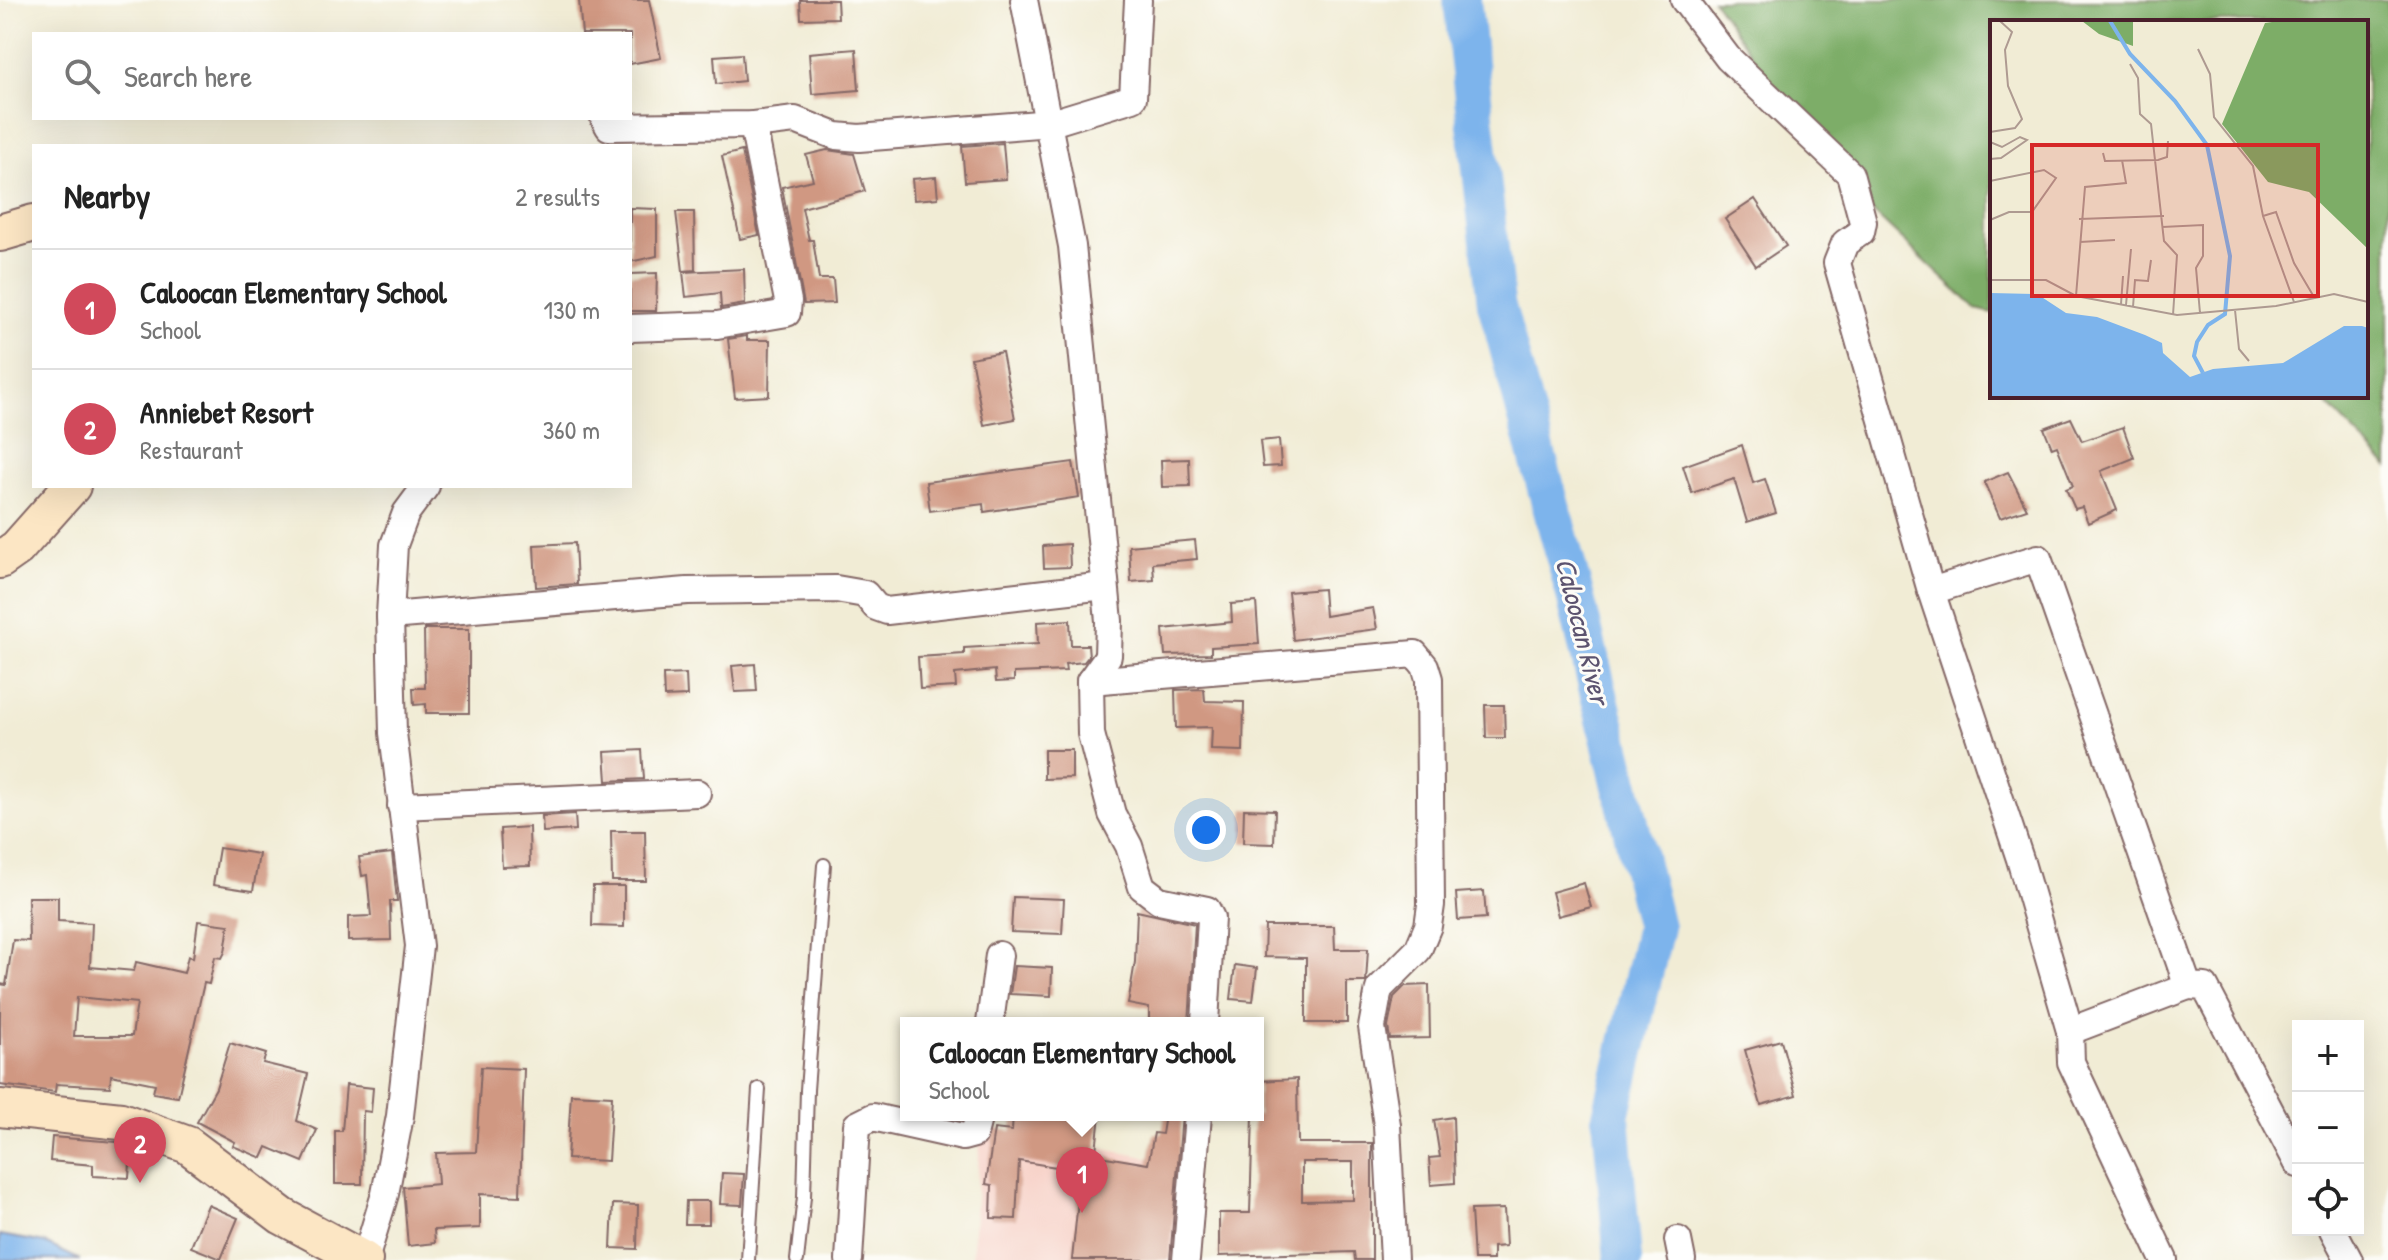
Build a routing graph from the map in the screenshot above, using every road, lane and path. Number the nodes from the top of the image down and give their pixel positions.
1 (1024, 0) edge
2 (1138, 0) edge
3 (1684, 0) edge
4 (605, 120) edge
5 (1051, 123) junction
6 (753, 125) junction
7 (32, 224) edge
8 (0, 233) edge
9 (632, 328) edge
10 (70, 488) edge
11 (425, 488) edge
12 (0, 560) edge
13 (1105, 586) junction
14 (1931, 591) junction
15 (390, 616) junction
16 (1090, 681) junction
17 (697, 793) dead end
18 (401, 806) junction
19 (824, 865) dead end
20 (999, 955) dead end
21 (2188, 986) junction
22 (991, 1017) edge
23 (1205, 1017) edge
24 (2070, 1031) junction
25 (759, 1089) dead end
26 (0, 1108) edge
27 (977, 1121) edge
28 (1198, 1121) edge
29 (2292, 1153) edge
30 (2336, 1236) edge
31 (364, 1260) edge
32 (748, 1260) edge
33 (797, 1260) edge
34 (849, 1260) edge
35 (1186, 1260) edge
36 (1394, 1260) edge
37 (2164, 1260) edge
38 (2349, 1260) edge

1 - 5 street
2 - 5 street
3 - 14 street
4 - 6 street
5 - 6 street
5 - 13 street
6 - 9 street
7 - 8 main road
10 - 12 main road
11 - 15 street
13 - 15 street
13 - 16 street
14 - 21 street
14 - 24 street
15 - 18 street
16 - 23 street
16 - 36 street
17 - 18 street
18 - 31 street
19 - 33 lane
20 - 22 street
21 - 24 street
21 - 29 street
24 - 37 street
25 - 32 lane
26 - 31 main road
27 - 34 street
28 - 35 street
30 - 38 street

